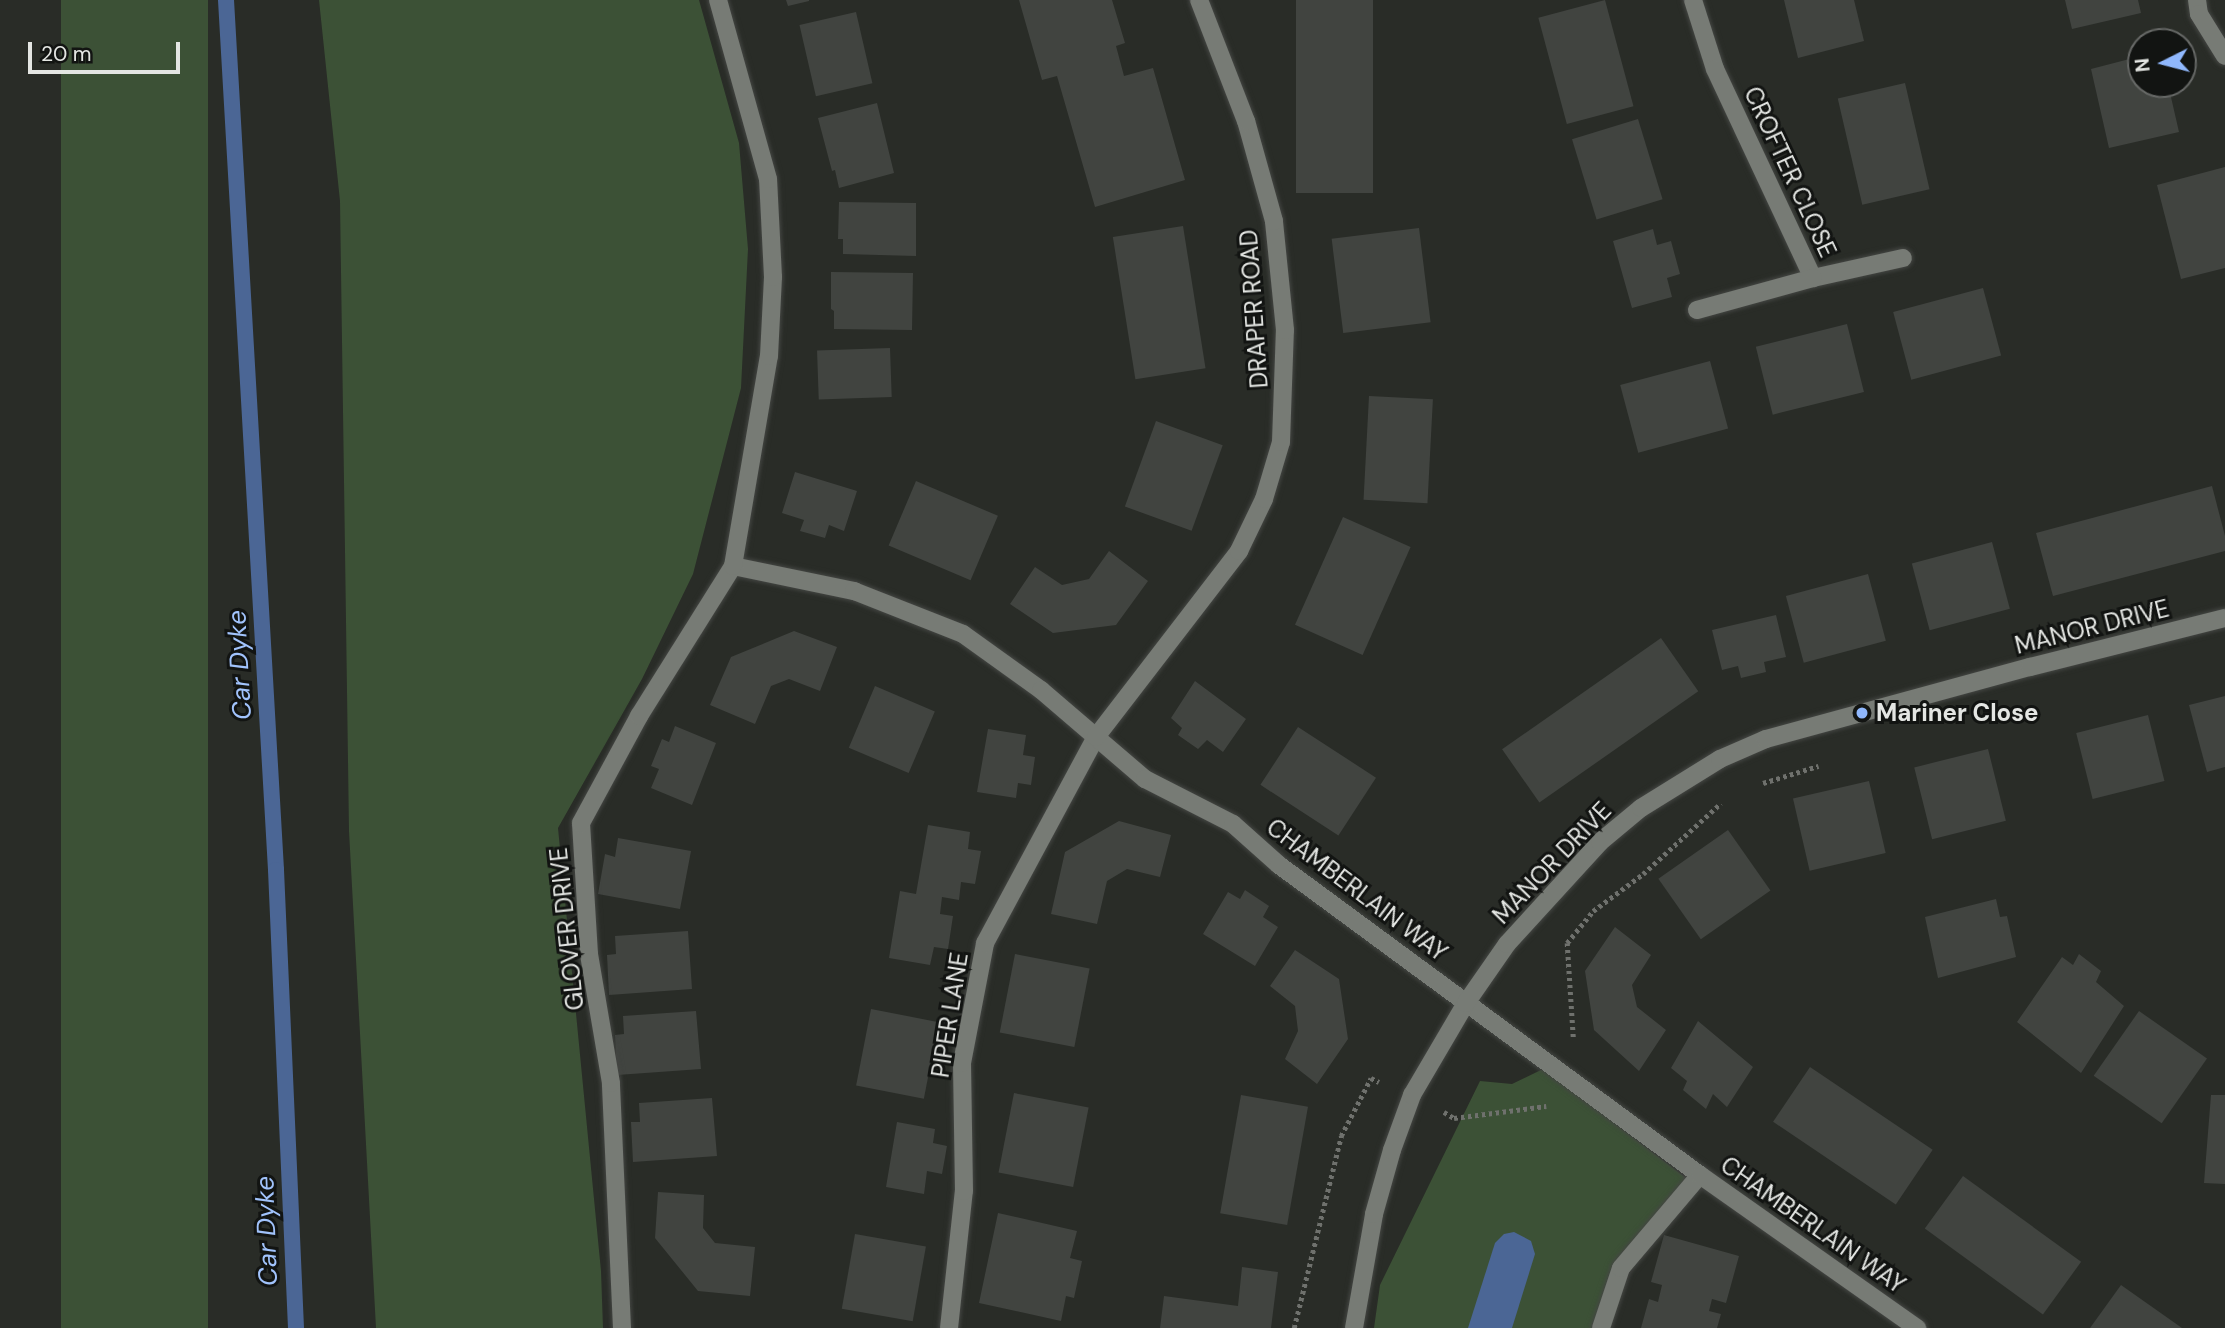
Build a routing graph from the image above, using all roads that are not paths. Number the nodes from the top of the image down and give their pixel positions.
1 (718, 0) edge
2 (1199, 0) edge
3 (1693, 0) edge
4 (2197, 0) edge
5 (2225, 56) edge
6 (1903, 258) dead end
7 (1813, 278) junction
8 (1697, 310) dead end
9 (733, 566) junction
10 (2225, 618) edge
11 (1096, 737) junction
12 (1466, 1003) junction
13 (1700, 1175) junction
14 (622, 1328) edge
15 (948, 1328) edge
16 (1354, 1328) edge
17 (1601, 1328) edge
18 (1917, 1328) edge

1 - 9 street
2 - 11 street, DRAPER ROAD
3 - 7 street, CROFTER CLOSE
4 - 5 street
6 - 7 street, CROFTER CLOSE
7 - 8 street
9 - 11 street, CHAMBERLAIN WAY
9 - 14 street, GLOVER DRIVE
10 - 12 street, MANOR DRIVE
11 - 12 street, CHAMBERLAIN WAY
11 - 15 street, PIPER LANE
12 - 13 street, CHAMBERLAIN WAY
12 - 16 street, MANOR DRIVE
13 - 17 street
13 - 18 street, CHAMBERLAIN WAY

